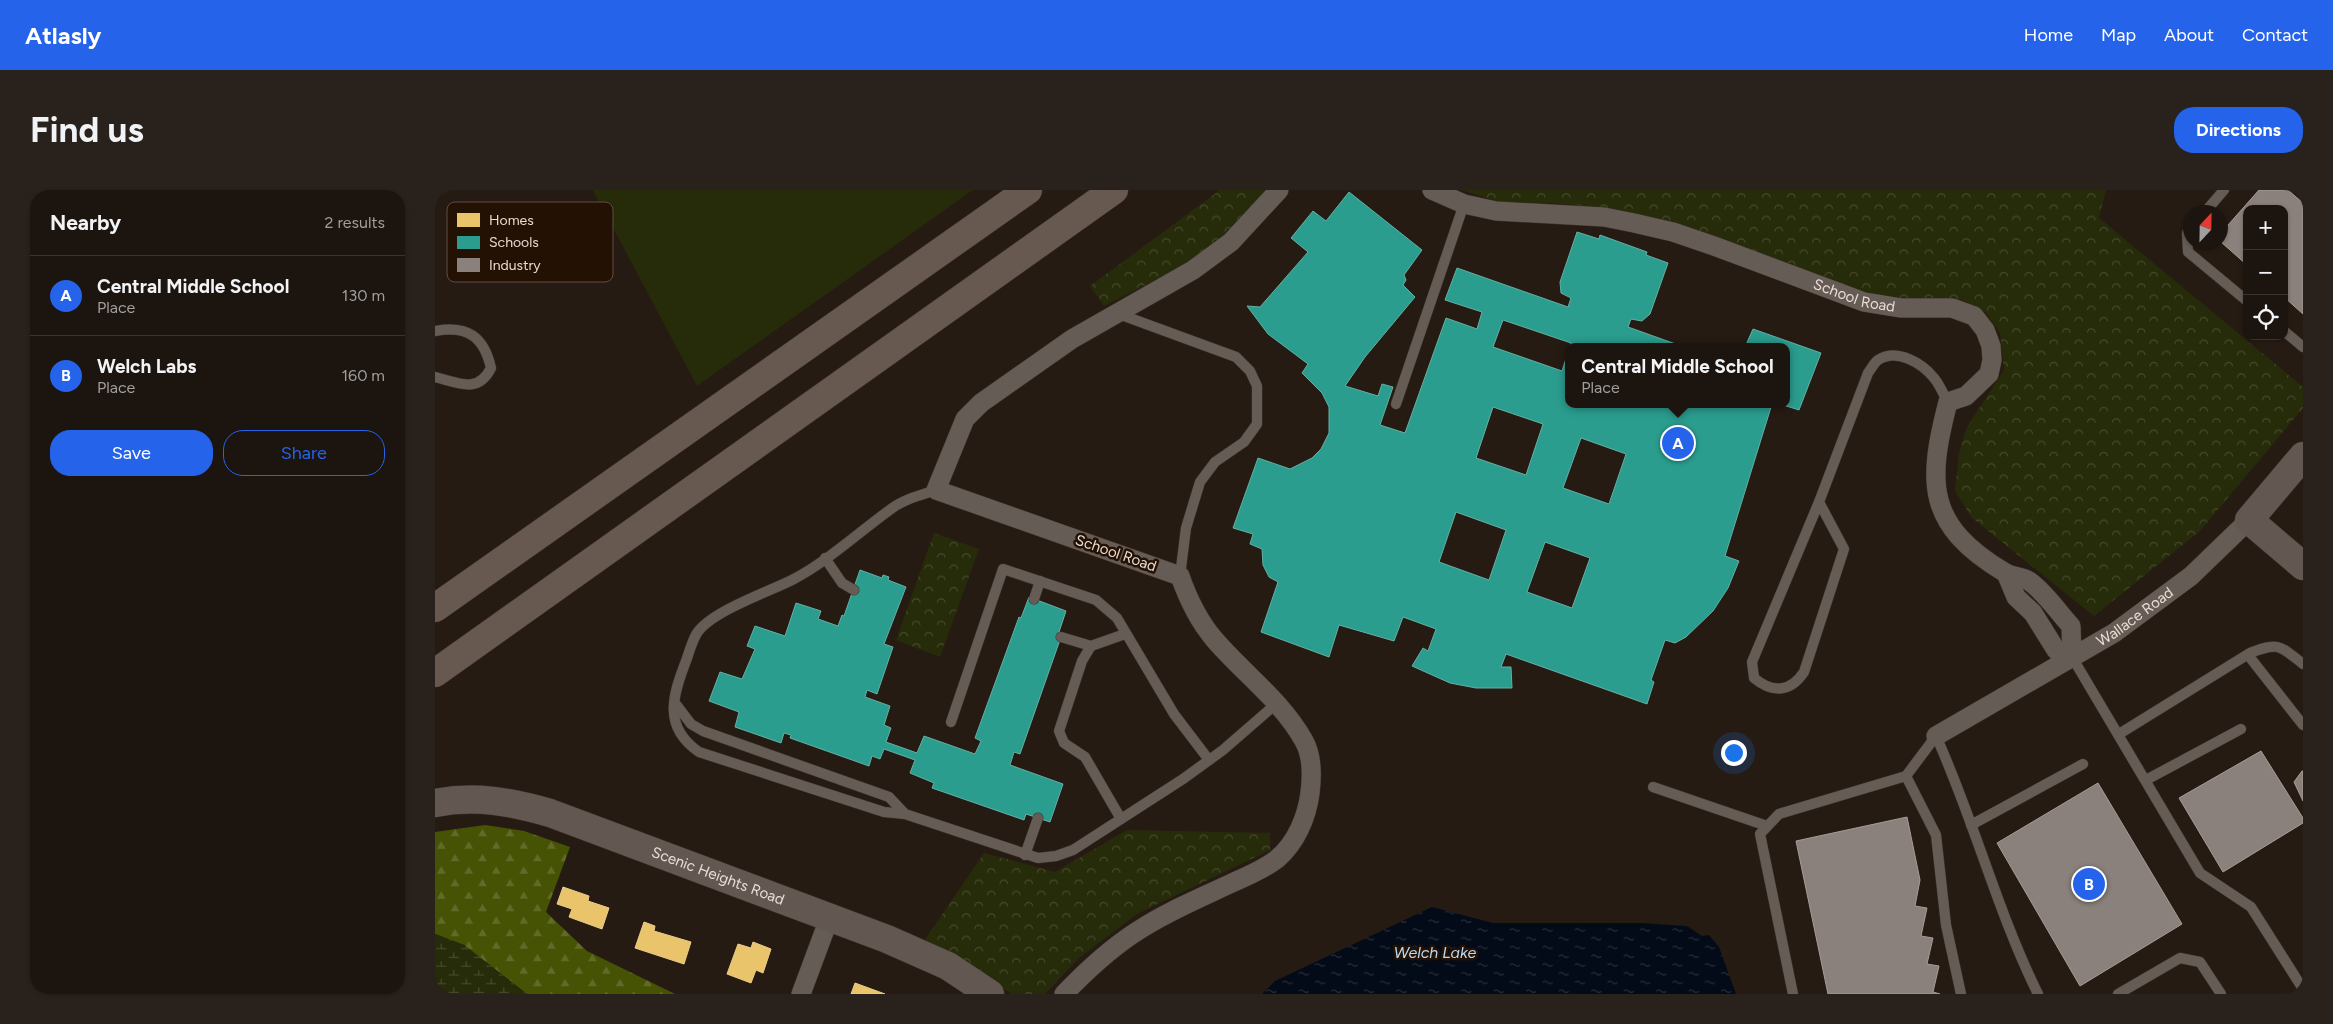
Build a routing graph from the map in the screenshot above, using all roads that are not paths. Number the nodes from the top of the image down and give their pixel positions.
1 (1028, 190) edge
2 (1114, 190) edge
3 (1279, 190) edge
4 (1432, 190) edge
5 (2224, 190) edge
6 (1464, 204) junction
7 (2211, 205) edge
8 (2188, 250) edge
9 (2243, 298) edge
10 (1115, 313) junction
11 (435, 331) edge
12 (2288, 334) edge
13 (2303, 346) edge
14 (435, 377) edge
15 (1948, 402) junction
16 (1396, 404) dead end
17 (2303, 456) edge
18 (936, 490) junction
19 (1819, 502) junction
20 (2249, 520) junction
21 (825, 558) junction
22 (2303, 566) edge
23 (2005, 573) junction
24 (1180, 576) junction
25 (1040, 581) junction
26 (854, 590) dead end
27 (1034, 599) dead end
28 (435, 608) edge
29 (1125, 634) junction
30 (1061, 637) dead end
31 (1091, 646) junction
32 (2248, 655) junction
33 (2072, 657) junction
34 (2303, 664) edge
35 (438, 671) edge
36 (674, 702) junction
37 (1276, 704) junction
38 (951, 722) dead end
39 (2303, 725) edge
40 (2241, 729) dead end
41 (2119, 734) junction
42 (1936, 736) junction
43 (1209, 760) junction
44 (2083, 764) dead end
45 (1907, 776) junction
46 (2146, 780) junction
47 (1653, 786) dead end
48 (435, 803) edge
49 (905, 814) junction
50 (1038, 818) dead end
51 (1121, 819) junction
52 (1971, 825) junction
53 (1767, 826) junction
54 (1025, 854) junction
55 (830, 916) junction
56 (2303, 989) edge
57 (801, 994) edge
58 (990, 994) edge
59 (1064, 994) edge
60 (1793, 994) edge
61 (1961, 994) edge
62 (2038, 994) edge
63 (2118, 994) edge
64 (2221, 994) edge

1 - 28 highway
2 - 35 highway
3 - 10 street
4 - 6 street, School Road
5 - 7 lane
6 - 15 street, School Road
6 - 16 lane
8 - 9 lane
10 - 18 street
10 - 24 lane
11 - 14 lane
12 - 13 lane
15 - 19 lane
15 - 23 street
17 - 20 street, Wallace Road
18 - 21 lane
18 - 24 street, School Road
19 - 19 lane
20 - 22 street
20 - 33 street, Wallace Road
21 - 26 lane
21 - 36 lane
23 - 33 street
23 - 33 street
24 - 37 street
25 - 27 lane
25 - 29 lane
25 - 38 lane
29 - 31 lane
29 - 43 lane
30 - 31 lane
31 - 51 lane
32 - 34 lane
32 - 39 lane
32 - 41 lane
33 - 41 lane
33 - 42 street, Wallace Road
36 - 49 lane
36 - 49 lane
37 - 43 lane
37 - 59 street
40 - 46 lane
41 - 46 lane
42 - 45 lane
42 - 52 lane
43 - 51 lane
44 - 52 lane
45 - 53 lane
45 - 61 lane
46 - 56 lane
47 - 53 lane
48 - 55 street, Scenic Heights Road
49 - 54 lane
50 - 54 lane
51 - 54 lane
52 - 62 lane
53 - 60 lane
55 - 57 street
55 - 58 street, Scenic Heights Road
63 - 64 lane

